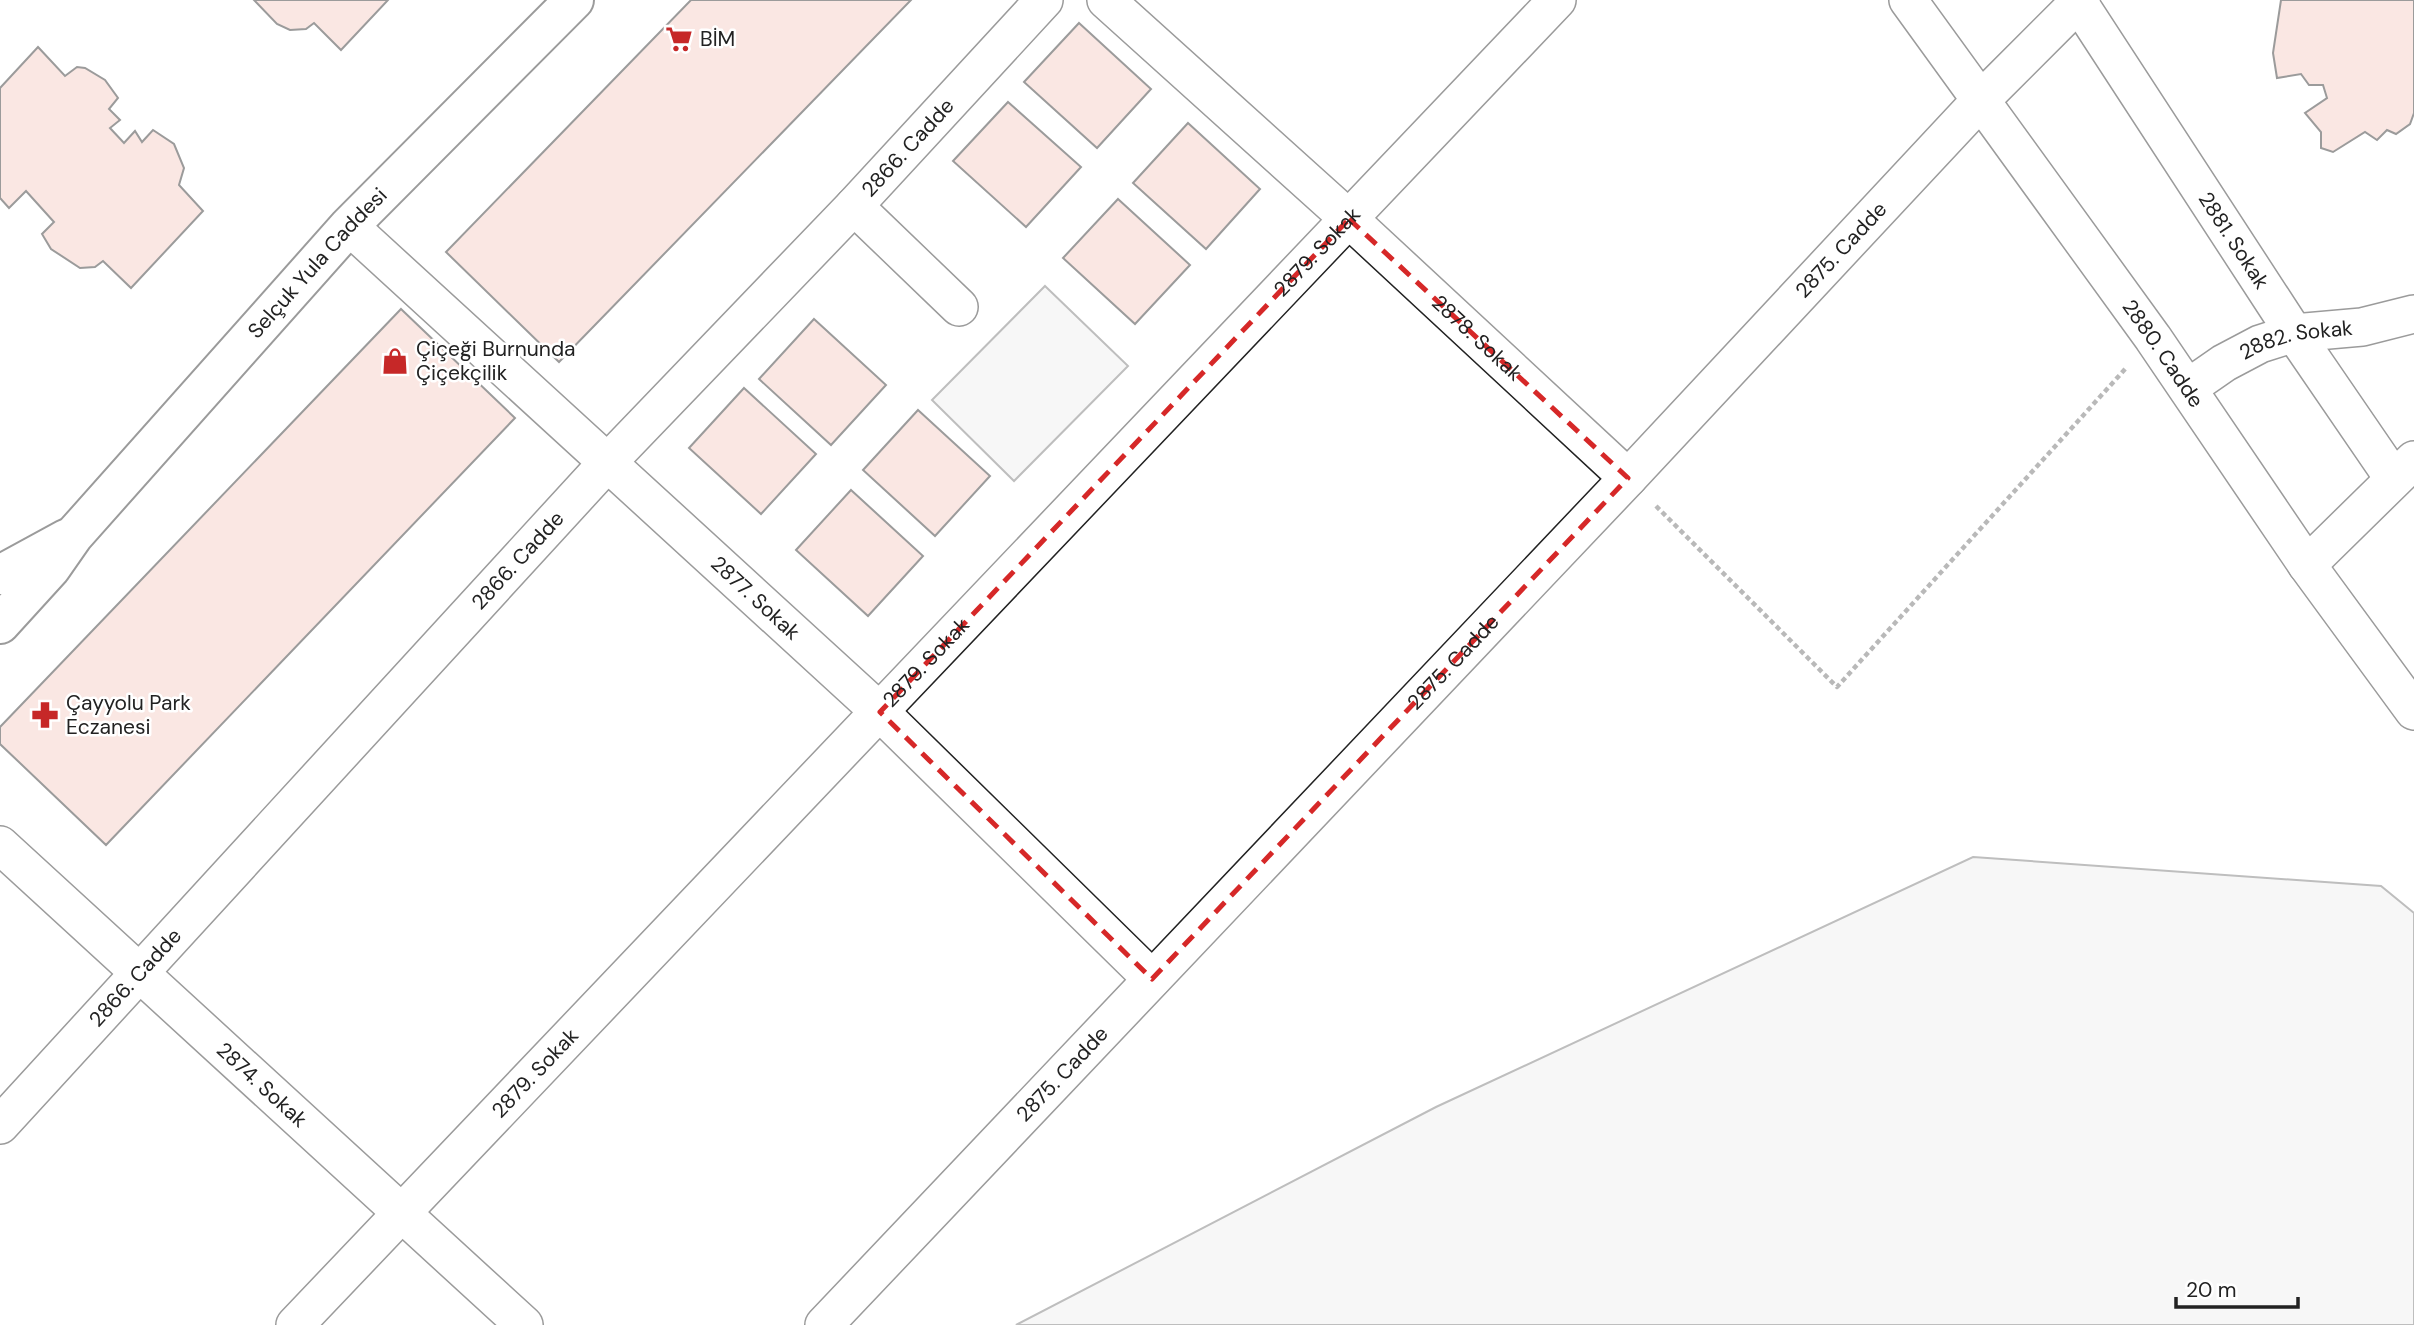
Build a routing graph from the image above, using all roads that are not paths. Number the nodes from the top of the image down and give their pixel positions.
1 (574, 0) edge
2 (1044, 0) edge
3 (1106, 0) edge
4 (1557, 0) edge
5 (1908, 0) edge
6 (2079, 1) edge
7 (1981, 100) junction
8 (854, 205) junction
9 (1349, 219) junction
10 (349, 226) junction
11 (959, 307) dead end
12 (2414, 314) edge
13 (2294, 332) junction
14 (2188, 388) junction
15 (607, 463) junction
16 (2404, 470) edge
17 (1628, 478) junction
18 (74, 535) junction
19 (2307, 565) junction
20 (0, 575) edge
21 (0, 624) edge
22 (2414, 710) edge
23 (880, 712) junction
24 (0, 845) edge
25 (141, 974) junction
26 (1152, 979) junction
27 (0, 1125) edge
28 (402, 1213) junction
29 (296, 1325) edge
30 (524, 1325) edge
31 (824, 1325) edge

1 - 10 street, Selçuk Yula Caddesi
2 - 8 street, 2866. Cadde
3 - 9 street, 2878. Sokak
4 - 9 street, 2879. Sokak
5 - 7 street, 2880. Cadde
6 - 7 street, 2875. Cadde
6 - 13 street, 2881. Sokak
7 - 14 street, 2880. Cadde
7 - 17 street, 2875. Cadde
8 - 11 street
8 - 15 street, 2866. Cadde
9 - 17 street, 2878. Sokak
9 - 23 street, 2879. Sokak
10 - 15 street, 2877. Sokak
10 - 18 street, Selçuk Yula Caddesi
12 - 13 street, 2882. Sokak
13 - 14 street, 2882. Sokak
13 - 16 street, 2881. Sokak
14 - 19 street, 2880. Cadde
15 - 23 street, 2877. Sokak
15 - 25 street, 2866. Cadde
16 - 19 street
17 - 26 street, 2875. Cadde
18 - 20 street, Selçuk Yula Caddesi
18 - 21 street, Selçuk Yula Caddesi
19 - 22 street, 2880. Cadde
23 - 26 street, 2877. Sokak
23 - 28 street, 2879. Sokak
24 - 25 street, 2874. Sokak
25 - 27 street, 2866. Cadde
25 - 28 street, 2874. Sokak
26 - 31 street, 2875. Cadde
28 - 29 street, 2879. Sokak
28 - 30 street, 2874. Sokak

